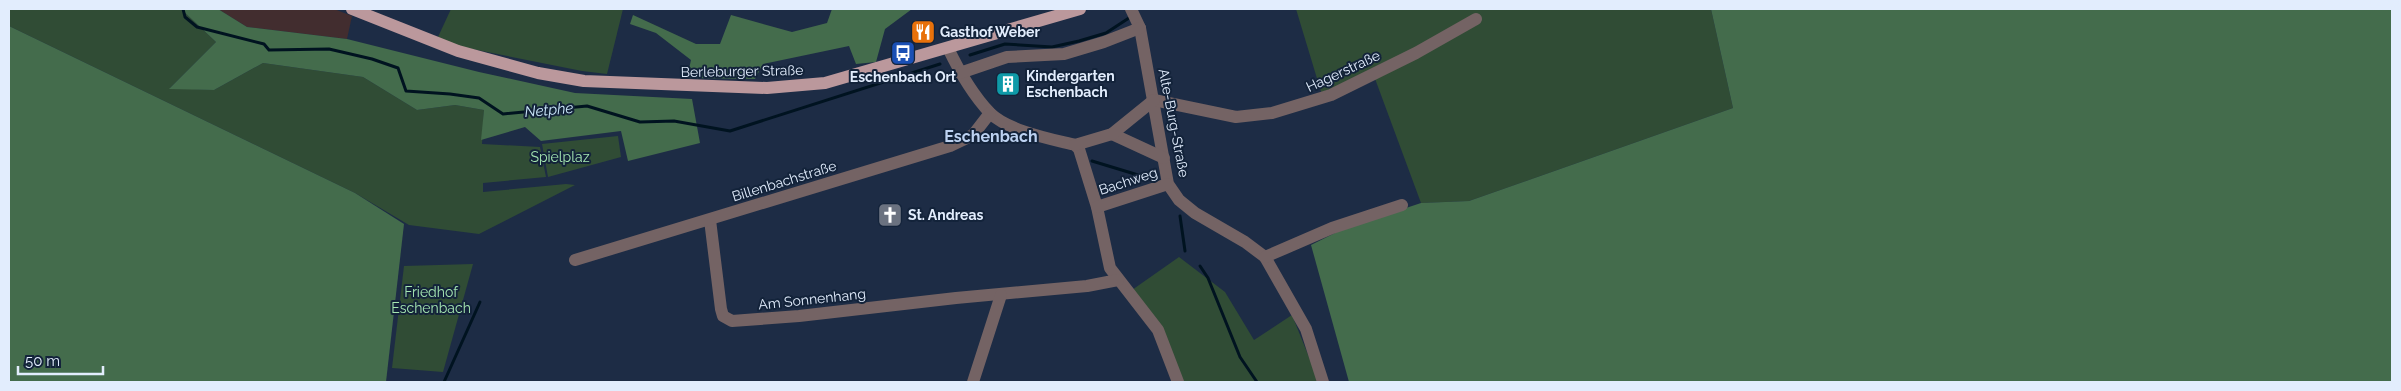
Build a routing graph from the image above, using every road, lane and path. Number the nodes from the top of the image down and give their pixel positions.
1 (352, 9) edge
2 (1080, 9) edge
3 (1136, 19) edge
4 (1476, 19) dead end
5 (948, 48) junction
6 (960, 73) junction
7 (1154, 100) junction
8 (990, 113) junction
9 (1112, 134) junction
10 (1076, 145) junction
11 (1164, 158) junction
12 (1168, 184) junction
13 (1402, 205) dead end
14 (1097, 207) junction
15 (710, 220) junction
16 (1265, 257) junction
17 (575, 260) dead end
18 (1118, 280) junction
19 (1001, 295) junction
20 (973, 382) edge
21 (1178, 382) edge
22 (1323, 382) edge

1 - 5 main road, Berleburger Straße
2 - 5 main road, Berleburger Straße
3 - 6 street
3 - 7 street, Alte-Burg-Straße
4 - 7 street, Hagerstraße
5 - 6 street
6 - 8 street
7 - 9 street
7 - 11 street, Alte-Burg-Straße
8 - 10 street
8 - 15 street, Billenbachstraße
9 - 10 street
9 - 11 street
10 - 14 street
11 - 12 street, Alte-Burg-Straße
12 - 14 street, Bachweg
12 - 16 street, Alte-Burg-Straße
13 - 16 street
14 - 18 street
15 - 17 street, Billenbachstraße
15 - 19 street, Am Sonnenhang
16 - 22 street, Alte-Burg-Straße
18 - 19 street, Am Sonnenhang
18 - 21 street
19 - 20 street

